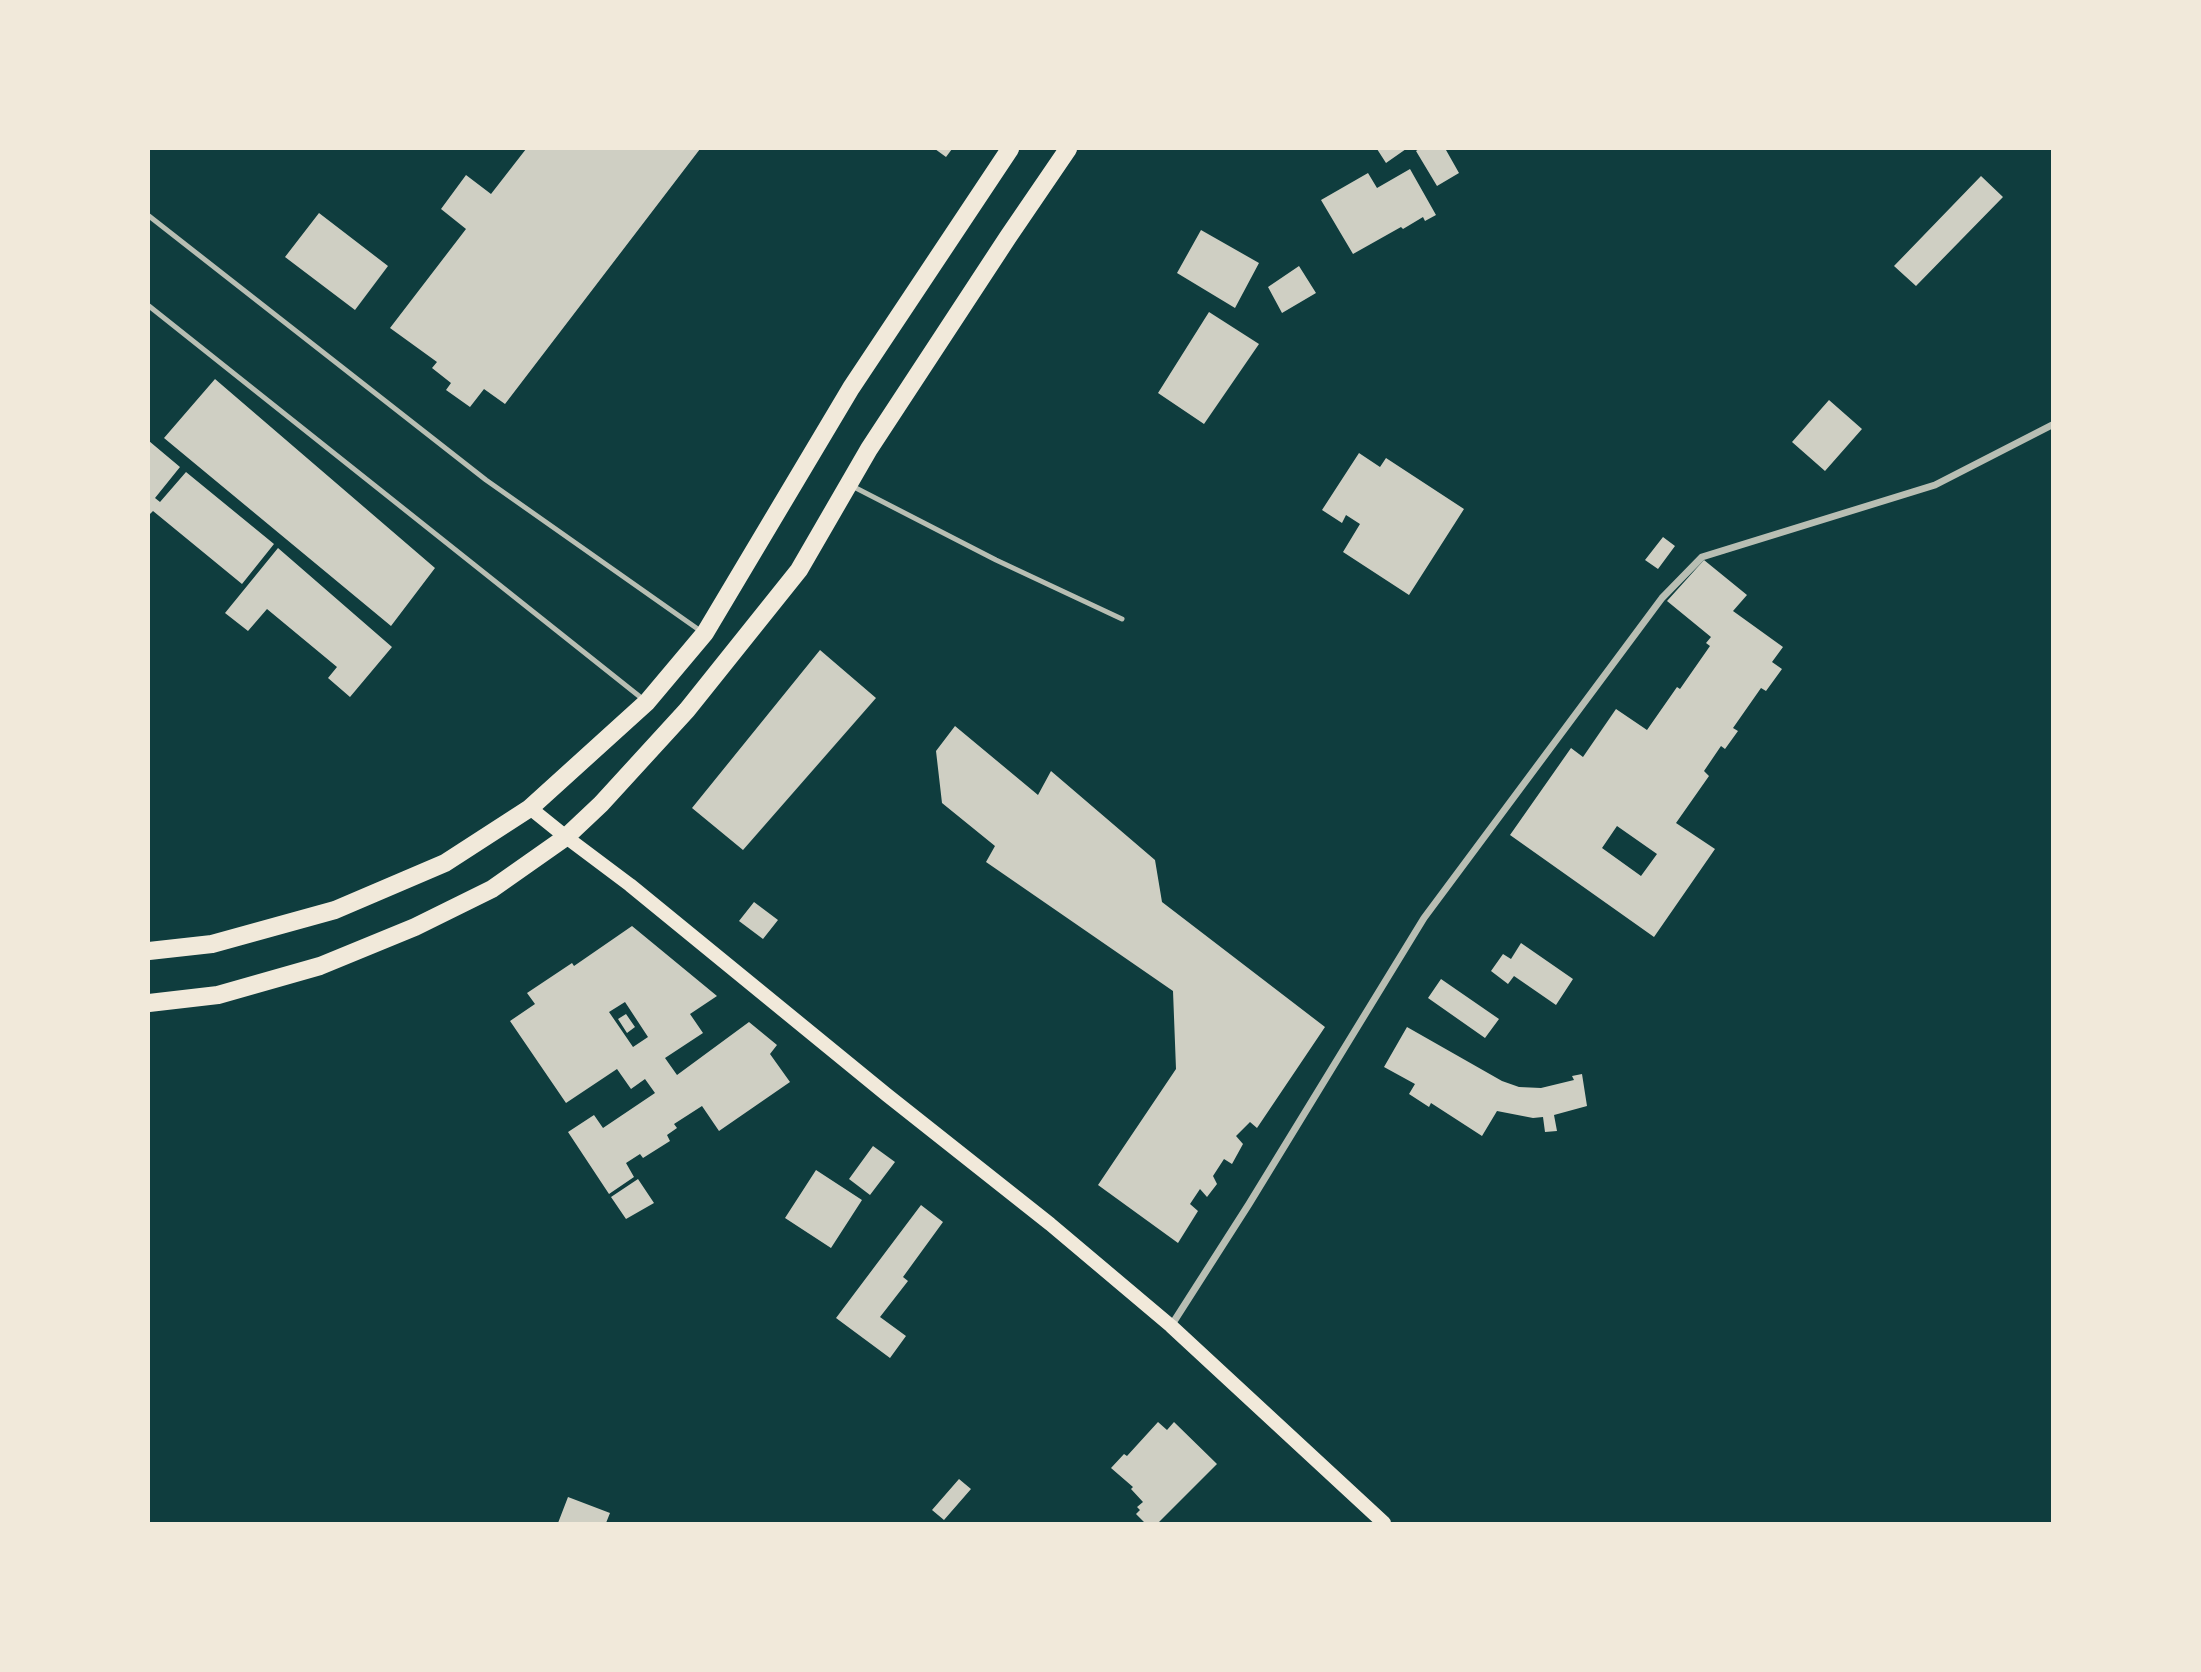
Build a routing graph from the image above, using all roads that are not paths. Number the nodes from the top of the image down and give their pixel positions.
1 (1010, 149) edge
2 (1068, 149) edge
3 (149, 216) edge
4 (149, 306) edge
5 (2052, 425) edge
6 (849, 485) junction
7 (1122, 619) dead end
8 (705, 633) junction
9 (647, 702) junction
10 (530, 808) junction
11 (566, 837) junction
12 (149, 951) edge
13 (149, 1003) edge
14 (1171, 1326) junction
15 (1384, 1523) edge

1 - 8 main road
2 - 6 main road
3 - 8 lane
4 - 9 lane
5 - 14 street
6 - 7 lane
6 - 11 main road
8 - 9 main road
9 - 10 main road
10 - 11 main road
10 - 12 main road
11 - 13 main road
11 - 14 main road
14 - 15 main road

